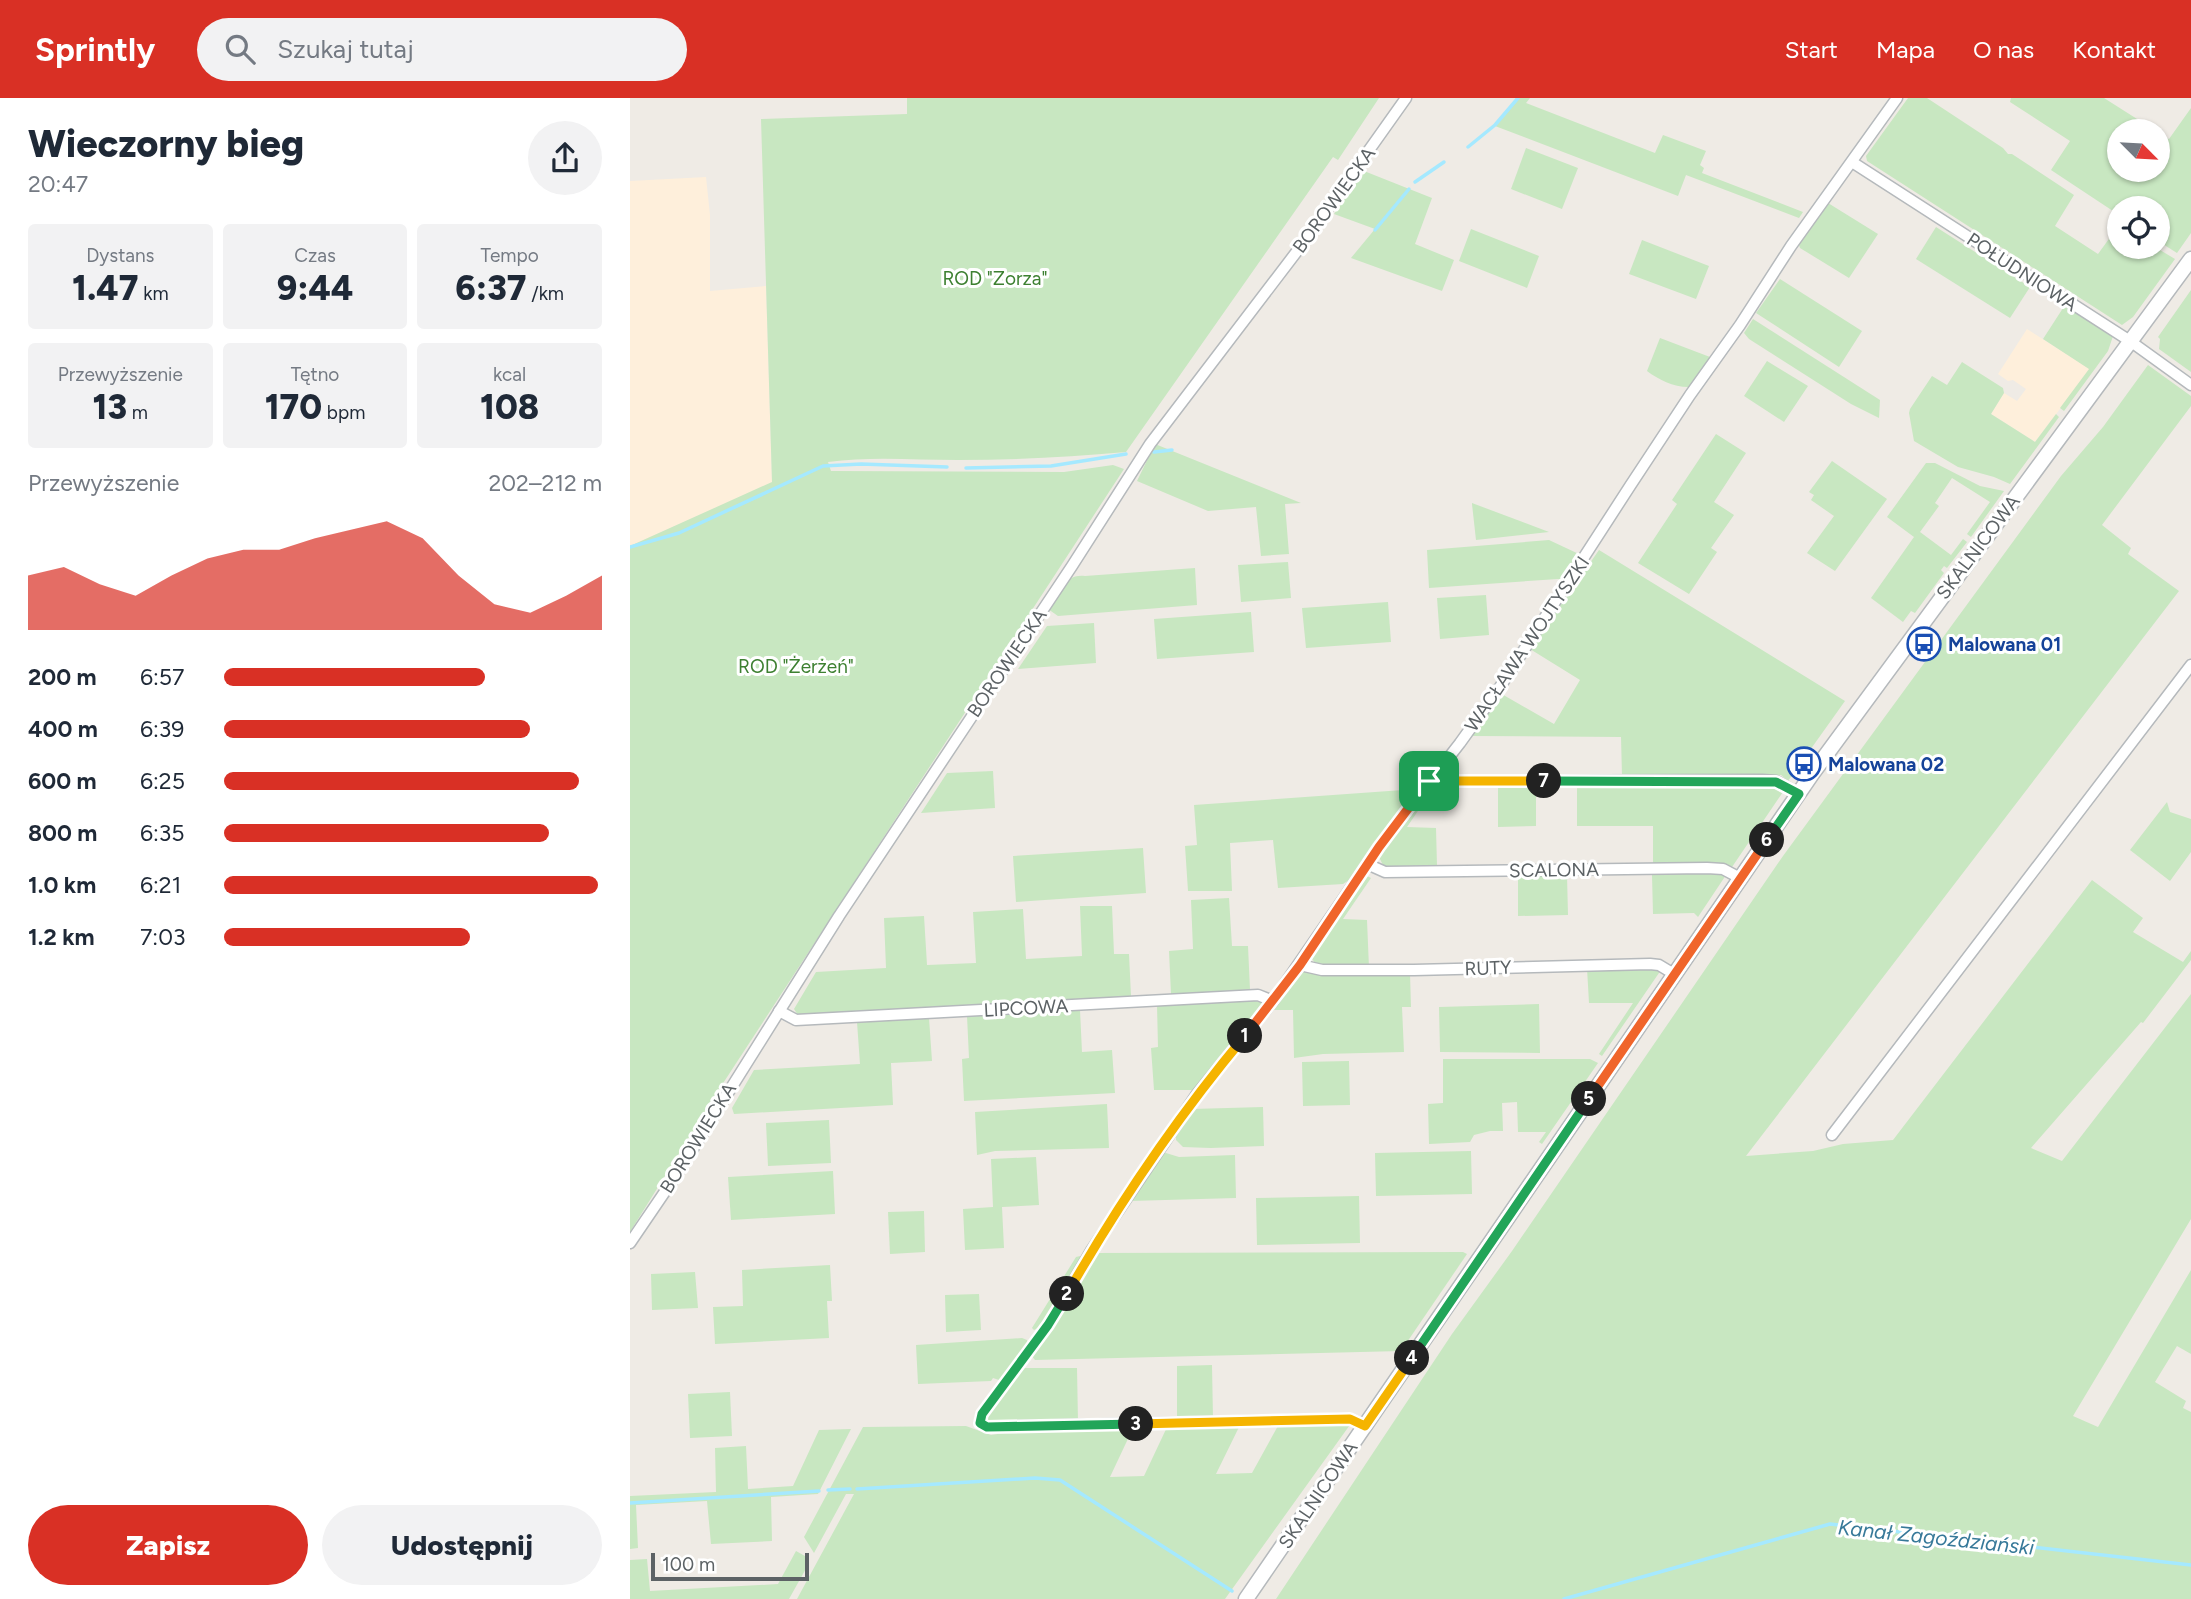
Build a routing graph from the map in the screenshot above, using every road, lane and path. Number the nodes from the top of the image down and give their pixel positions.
1 (1406, 98) edge
2 (1897, 98) edge
3 (1852, 162) junction
4 (2191, 259) edge
5 (2130, 341) junction
6 (2191, 385) edge
7 (2191, 665) edge
8 (1429, 781) junction
9 (1799, 794) junction
10 (1367, 864) junction
11 (1740, 878) junction
12 (1300, 965) junction
13 (1674, 974) junction
14 (1273, 1001) junction
15 (779, 1011) junction
16 (1832, 1135) dead end
17 (630, 1243) edge
18 (1365, 1426) junction
19 (1246, 1599) edge

1 - 15 street, BOROWIECKA
2 - 3 street, WACŁAWA WOJTYSZKI
3 - 5 street, POŁUDNIOWA
3 - 8 street, WACŁAWA WOJTYSZKI
4 - 5 street, SKALNICOWA
5 - 6 street, POŁUDNIOWA
5 - 9 street, SKALNICOWA
7 - 16 street
8 - 9 street
8 - 10 street, WACŁAWA WOJTYSZKI
9 - 11 street, SKALNICOWA
10 - 11 street, SCALONA
10 - 12 street, WACŁAWA WOJTYSZKI
11 - 13 street, SKALNICOWA
12 - 13 street, RUTY
12 - 14 street, WACŁAWA WOJTYSZKI
13 - 18 street, SKALNICOWA
14 - 15 street, LIPCOWA
14 - 18 street, WACŁAWA WOJTYSZKI
15 - 17 street, BOROWIECKA
18 - 19 street, SKALNICOWA

